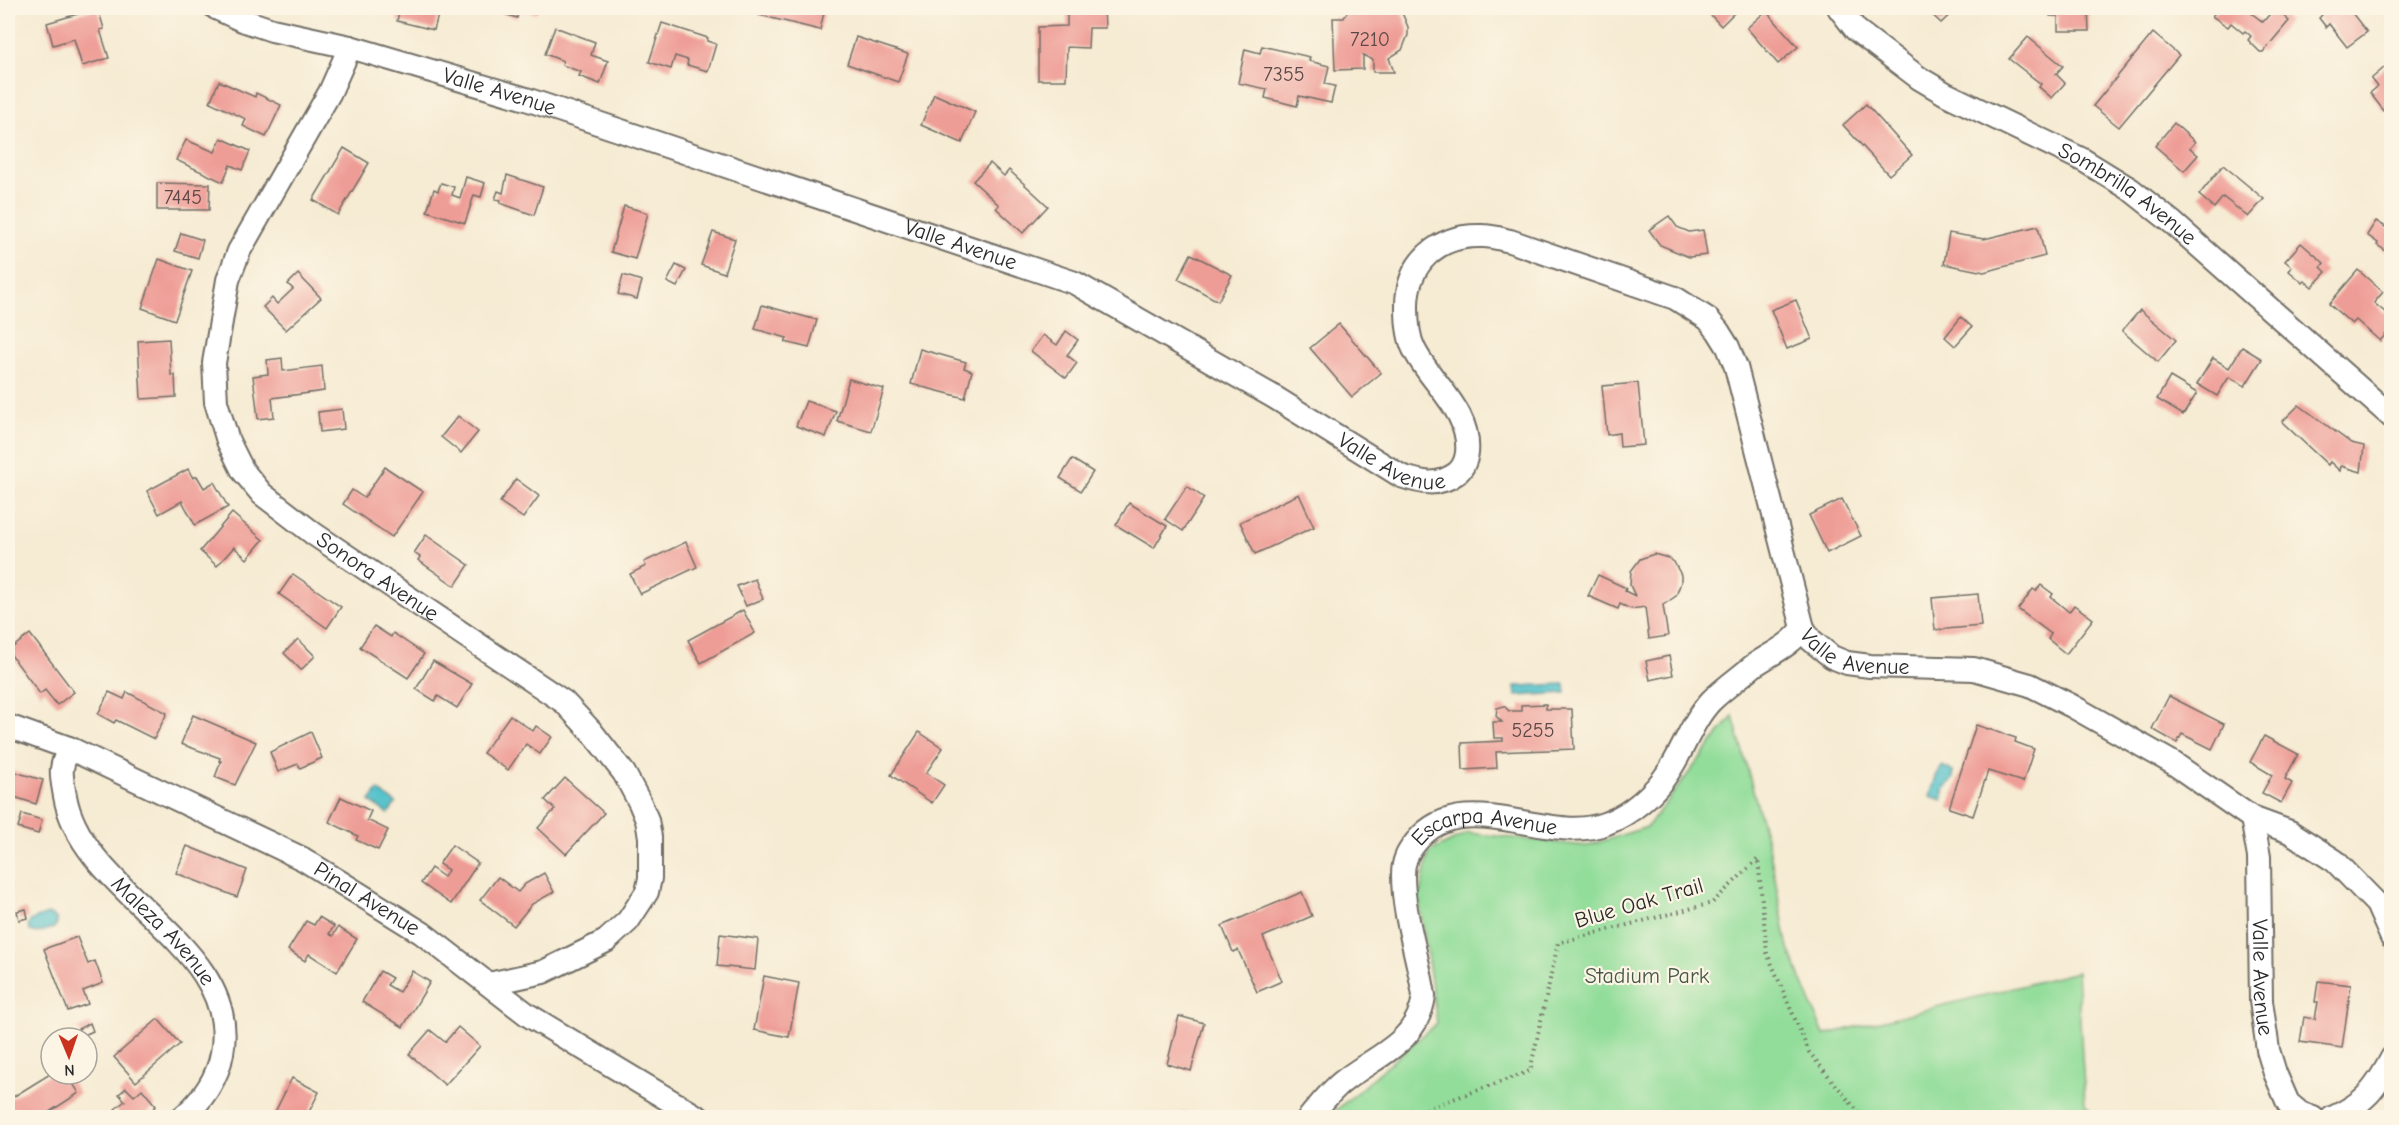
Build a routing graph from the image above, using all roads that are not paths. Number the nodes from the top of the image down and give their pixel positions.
1 (216, 8) edge
2 (1839, 8) edge
3 (350, 48) junction
4 (2391, 417) edge
5 (1803, 628) junction
6 (8, 726) edge
7 (69, 748) junction
8 (2252, 818) junction
9 (2391, 938) edge
10 (489, 984) junction
11 (2391, 1058) edge
12 (182, 1118) edge
13 (699, 1118) edge
14 (1309, 1118) edge
15 (2313, 1118) edge
16 (2332, 1118) edge

1 - 3 street, Valle Avenue
2 - 4 street, Sombrilla Avenue
3 - 5 street, Valle Avenue
3 - 10 street, Sonora Avenue
5 - 8 street, Valle Avenue
5 - 14 street, Escarpa Avenue
6 - 7 street, Pinal Avenue
7 - 10 street, Pinal Avenue
7 - 12 street, Maleza Avenue
8 - 9 street, Valle Avenue
8 - 15 street, Valle Avenue
10 - 13 street, Pinal Avenue
11 - 16 street

